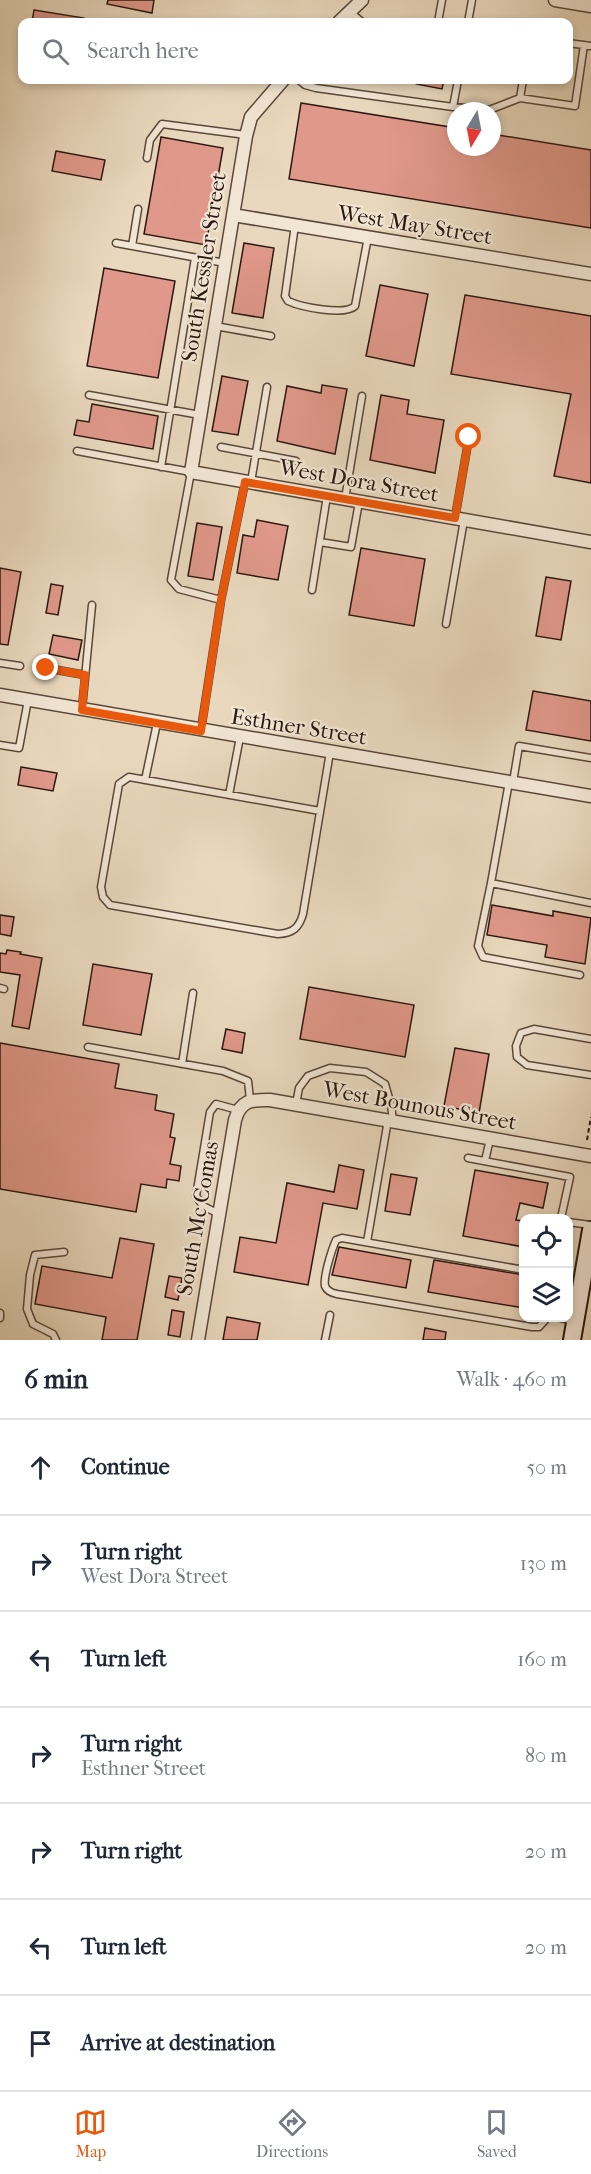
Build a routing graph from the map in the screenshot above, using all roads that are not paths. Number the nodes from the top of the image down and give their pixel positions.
1 (362, 0) edge
2 (442, 0) edge
3 (472, 0) edge
4 (555, 0) edge
5 (591, 6) edge
6 (350, 12) junction
7 (343, 18) edge
8 (357, 18) edge
9 (439, 18) edge
10 (469, 18) edge
11 (587, 46) edge
12 (280, 84) edge
13 (304, 84) edge
14 (457, 84) edge
15 (522, 84) edge
16 (520, 98) junction
17 (454, 102) edge
18 (501, 105) edge
19 (447, 106) edge
20 (246, 136) junction
21 (147, 158) dead end
22 (138, 208) dead end
23 (233, 215) junction
24 (295, 225) junction
25 (368, 237) junction
26 (116, 243) dead end
27 (132, 246) junction
28 (195, 258) junction
29 (225, 263) junction
30 (591, 274) edge
31 (215, 326) junction
32 (271, 336) dead end
33 (267, 387) dead end
34 (89, 395) dead end
35 (362, 396) dead end
36 (169, 410) junction
37 (200, 415) junction
38 (469, 437) dead end
39 (221, 447) dead end
40 (77, 452) dead end
41 (256, 454) junction
42 (296, 461) dead end
43 (161, 467) junction
44 (191, 472) junction
45 (248, 482) junction
46 (327, 496) junction
47 (345, 499) junction
48 (359, 502) junction
49 (460, 519) junction
50 (320, 542) junction
51 (591, 542) edge
52 (312, 590) dead end
53 (221, 600) junction
54 (92, 605) dead end
55 (446, 624) dead end
56 (0, 663) edge
57 (20, 666) dead end
58 (46, 668) dead end
59 (85, 675) junction
60 (0, 695) edge
61 (28, 700) junction
62 (82, 710) junction
63 (157, 723) junction
64 (201, 731) junction
65 (240, 737) junction
66 (0, 745) edge
67 (330, 752) junction
68 (591, 758) edge
69 (145, 780) junction
70 (511, 782) junction
71 (229, 795) junction
72 (591, 796) edge
73 (320, 811) junction
74 (491, 884) junction
75 (591, 903) edge
76 (580, 975) dead end
77 (193, 993) dead end
78 (591, 1039) edge
79 (88, 1047) dead end
80 (182, 1064) junction
81 (591, 1074) edge
82 (296, 1104) junction
83 (244, 1105) junction
84 (390, 1121) junction
85 (490, 1138) junction
86 (591, 1156) edge
87 (468, 1158) dead end
88 (485, 1161) junction
89 (219, 1214) junction
90 (562, 1214) edge
91 (573, 1223) edge
92 (591, 1225) edge
93 (591, 1230) edge
94 (367, 1242) junction
95 (64, 1252) dead end
96 (589, 1252) edge
97 (519, 1269) edge
98 (573, 1303) edge
99 (0, 1313) edge
100 (330, 1316) dead end
101 (0, 1318) edge
102 (543, 1322) edge
103 (569, 1322) edge
104 (56, 1340) edge
105 (198, 1340) edge
106 (325, 1340) edge
107 (572, 1340) edge

1 - 6 street
2 - 9 lane
3 - 10 lane
4 - 5 street
6 - 7 street
6 - 8 lane
11 - 16 lane
12 - 20 street, South Kessler Street
13 - 19 lane
14 - 17 lane
15 - 16 lane
16 - 18 lane
20 - 21 lane
20 - 23 street, South Kessler Street
22 - 27 lane
23 - 24 street, West May Street
23 - 29 street, South Kessler Street
24 - 25 street, West May Street
24 - 25 lane
25 - 30 street, West May Street
26 - 27 lane
27 - 28 lane
28 - 29 lane
28 - 36 lane
29 - 31 street, South Kessler Street
31 - 32 lane
31 - 37 street, South Kessler Street
33 - 41 lane
34 - 36 lane
35 - 47 lane
36 - 37 lane
36 - 43 lane
37 - 44 street, South Kessler Street
38 - 49 lane
39 - 41 lane
40 - 43 lane
41 - 42 lane
41 - 45 lane
43 - 44 lane
44 - 45 street, West Dora Street
44 - 53 lane
45 - 46 street, West Dora Street
45 - 53 lane
46 - 47 street, West Dora Street
46 - 50 lane
47 - 48 street, West Dora Street
48 - 49 street, West Dora Street
48 - 50 lane
49 - 51 street, West Dora Street
49 - 55 lane
50 - 52 lane
53 - 64 lane
54 - 59 lane
56 - 57 lane
58 - 59 lane
59 - 62 lane
60 - 61 street, Esthner Street
61 - 62 street, Esthner Street
61 - 66 lane
62 - 63 street, Esthner Street
63 - 64 street, Esthner Street
63 - 69 lane
64 - 65 street, Esthner Street
65 - 67 street, Esthner Street
65 - 71 lane
67 - 70 street, Esthner Street
67 - 73 lane
68 - 70 lane
69 - 71 lane
69 - 73 lane
70 - 72 street, Esthner Street
70 - 74 lane
71 - 73 lane
74 - 75 lane
74 - 76 lane
77 - 80 lane
78 - 81 lane
79 - 80 lane
80 - 83 lane
82 - 83 street, West Bounous Street
82 - 84 street, West Bounous Street
82 - 84 lane
83 - 89 street, South Mc Comas
83 - 89 lane
84 - 85 street, West Bounous Street
84 - 94 lane
85 - 86 street, West Bounous Street
85 - 88 lane
87 - 88 lane
88 - 90 lane
89 - 105 street, South Mc Comas
91 - 92 lane
93 - 96 main road
94 - 97 lane
94 - 102 lane
95 - 104 lane
96 - 98 main road
99 - 101 lane
100 - 106 lane
103 - 107 main road

